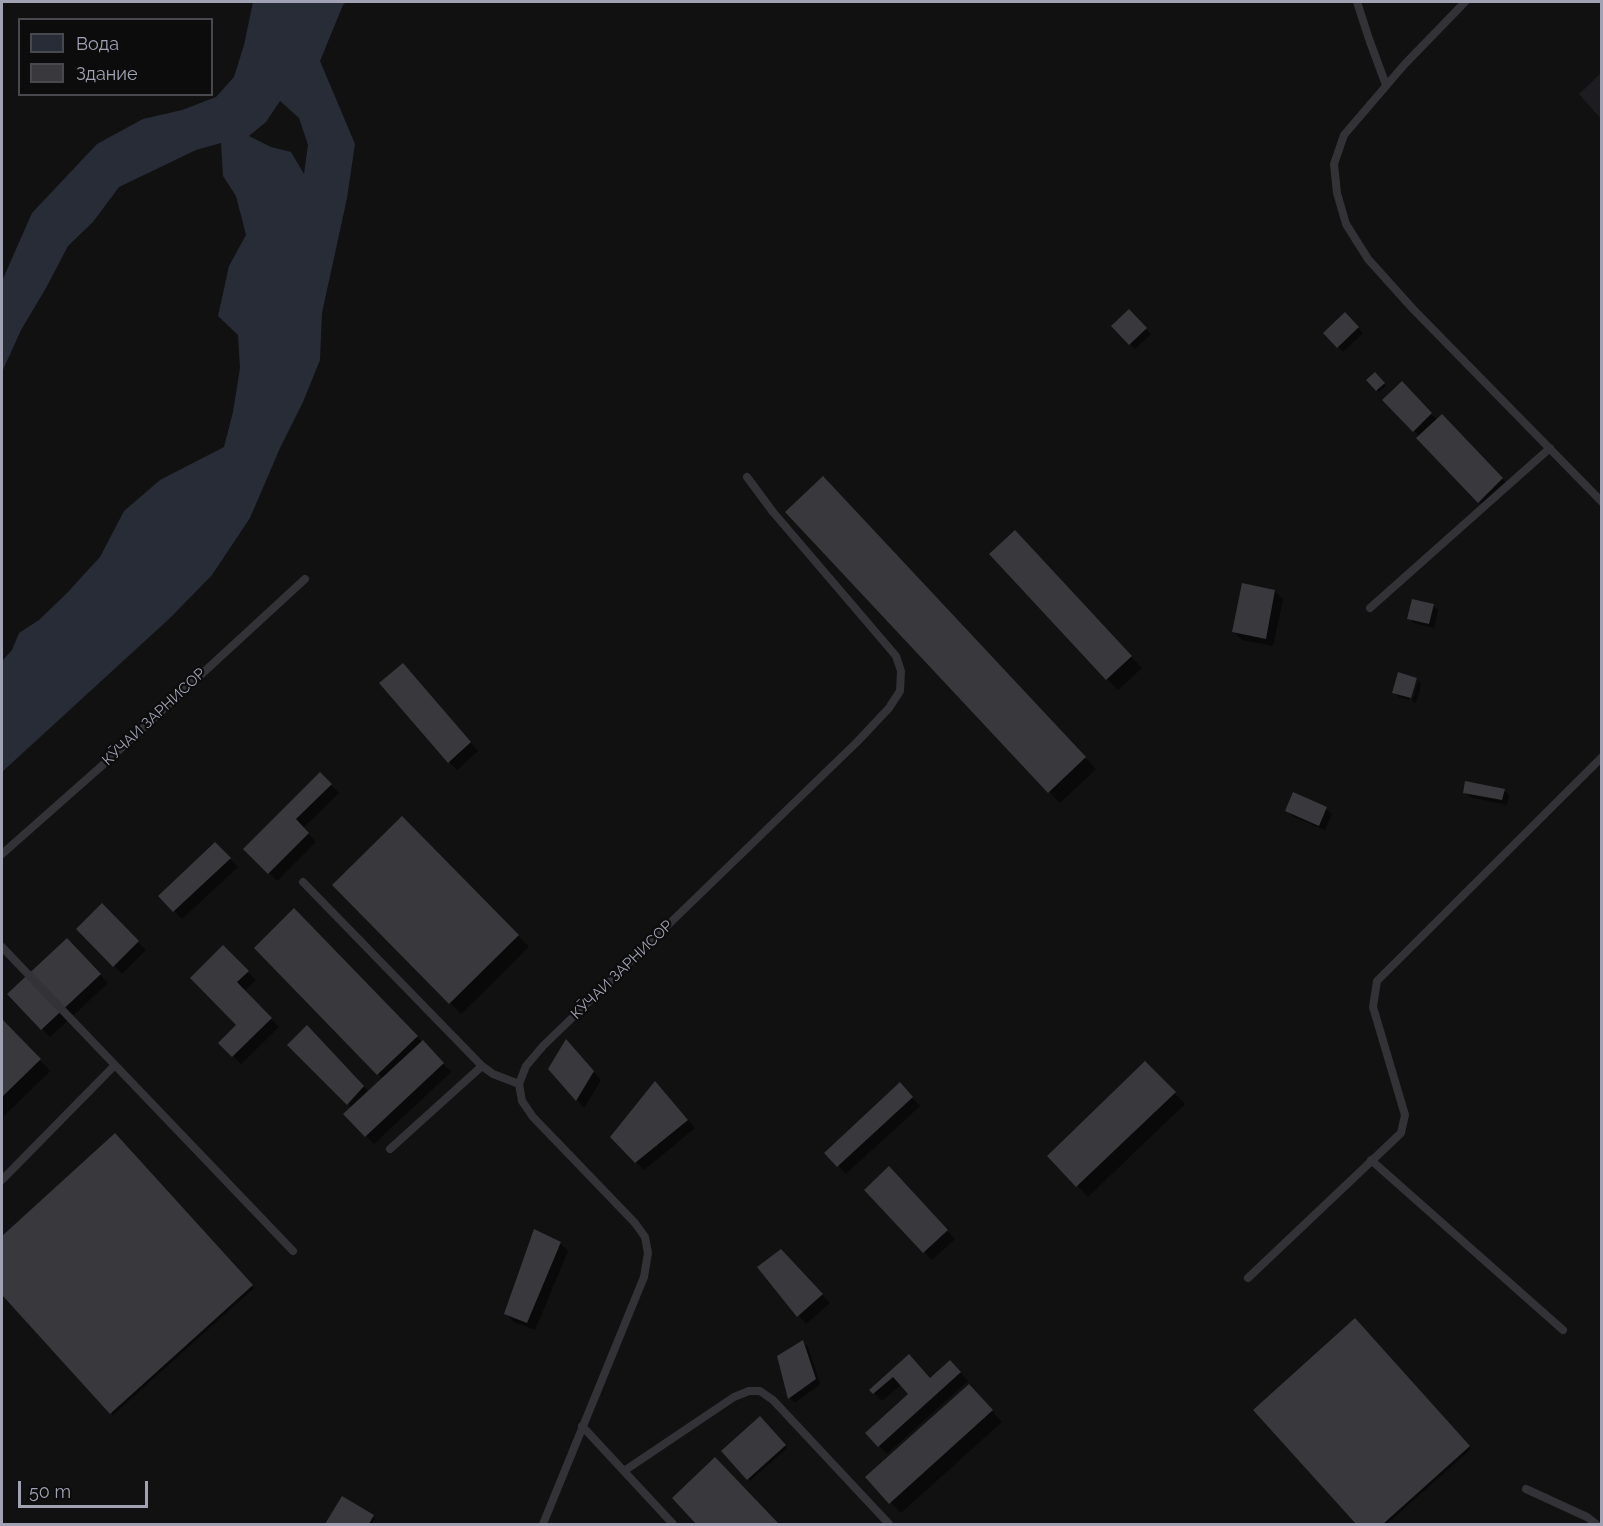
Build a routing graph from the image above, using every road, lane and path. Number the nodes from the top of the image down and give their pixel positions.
1 (1357, 2) edge
2 (1465, 2) edge
3 (1386, 85) junction
4 (1550, 448) junction
5 (747, 477) dead end
6 (1602, 502) edge
7 (305, 579) dead end
8 (1370, 608) dead end
9 (1602, 757) edge
10 (2, 854) edge
11 (303, 882) dead end
12 (2, 947) edge
13 (115, 1065) junction
14 (482, 1066) junction
15 (519, 1084) junction
16 (390, 1149) dead end
17 (1371, 1161) junction
18 (2, 1180) edge
19 (293, 1251) dead end
20 (1248, 1278) dead end
21 (1563, 1330) dead end
22 (582, 1426) junction
23 (624, 1471) junction
24 (1526, 1489) dead end
25 (543, 1524) edge
26 (673, 1524) edge
27 (889, 1524) edge
28 (1596, 1524) edge

1 - 3 lane
2 - 3 lane
3 - 4 lane
4 - 6 lane
4 - 8 lane
5 - 15 lane, КӮЧАИ ЗАРНИСОР
7 - 10 lane, КӮЧАИ ЗАРНИСОР
9 - 17 lane
11 - 14 lane
12 - 13 lane
13 - 18 lane
13 - 19 lane
14 - 15 lane
14 - 16 lane
15 - 22 lane
17 - 20 lane
17 - 21 lane
22 - 23 lane
22 - 25 lane
23 - 26 lane
23 - 27 lane
24 - 28 lane

